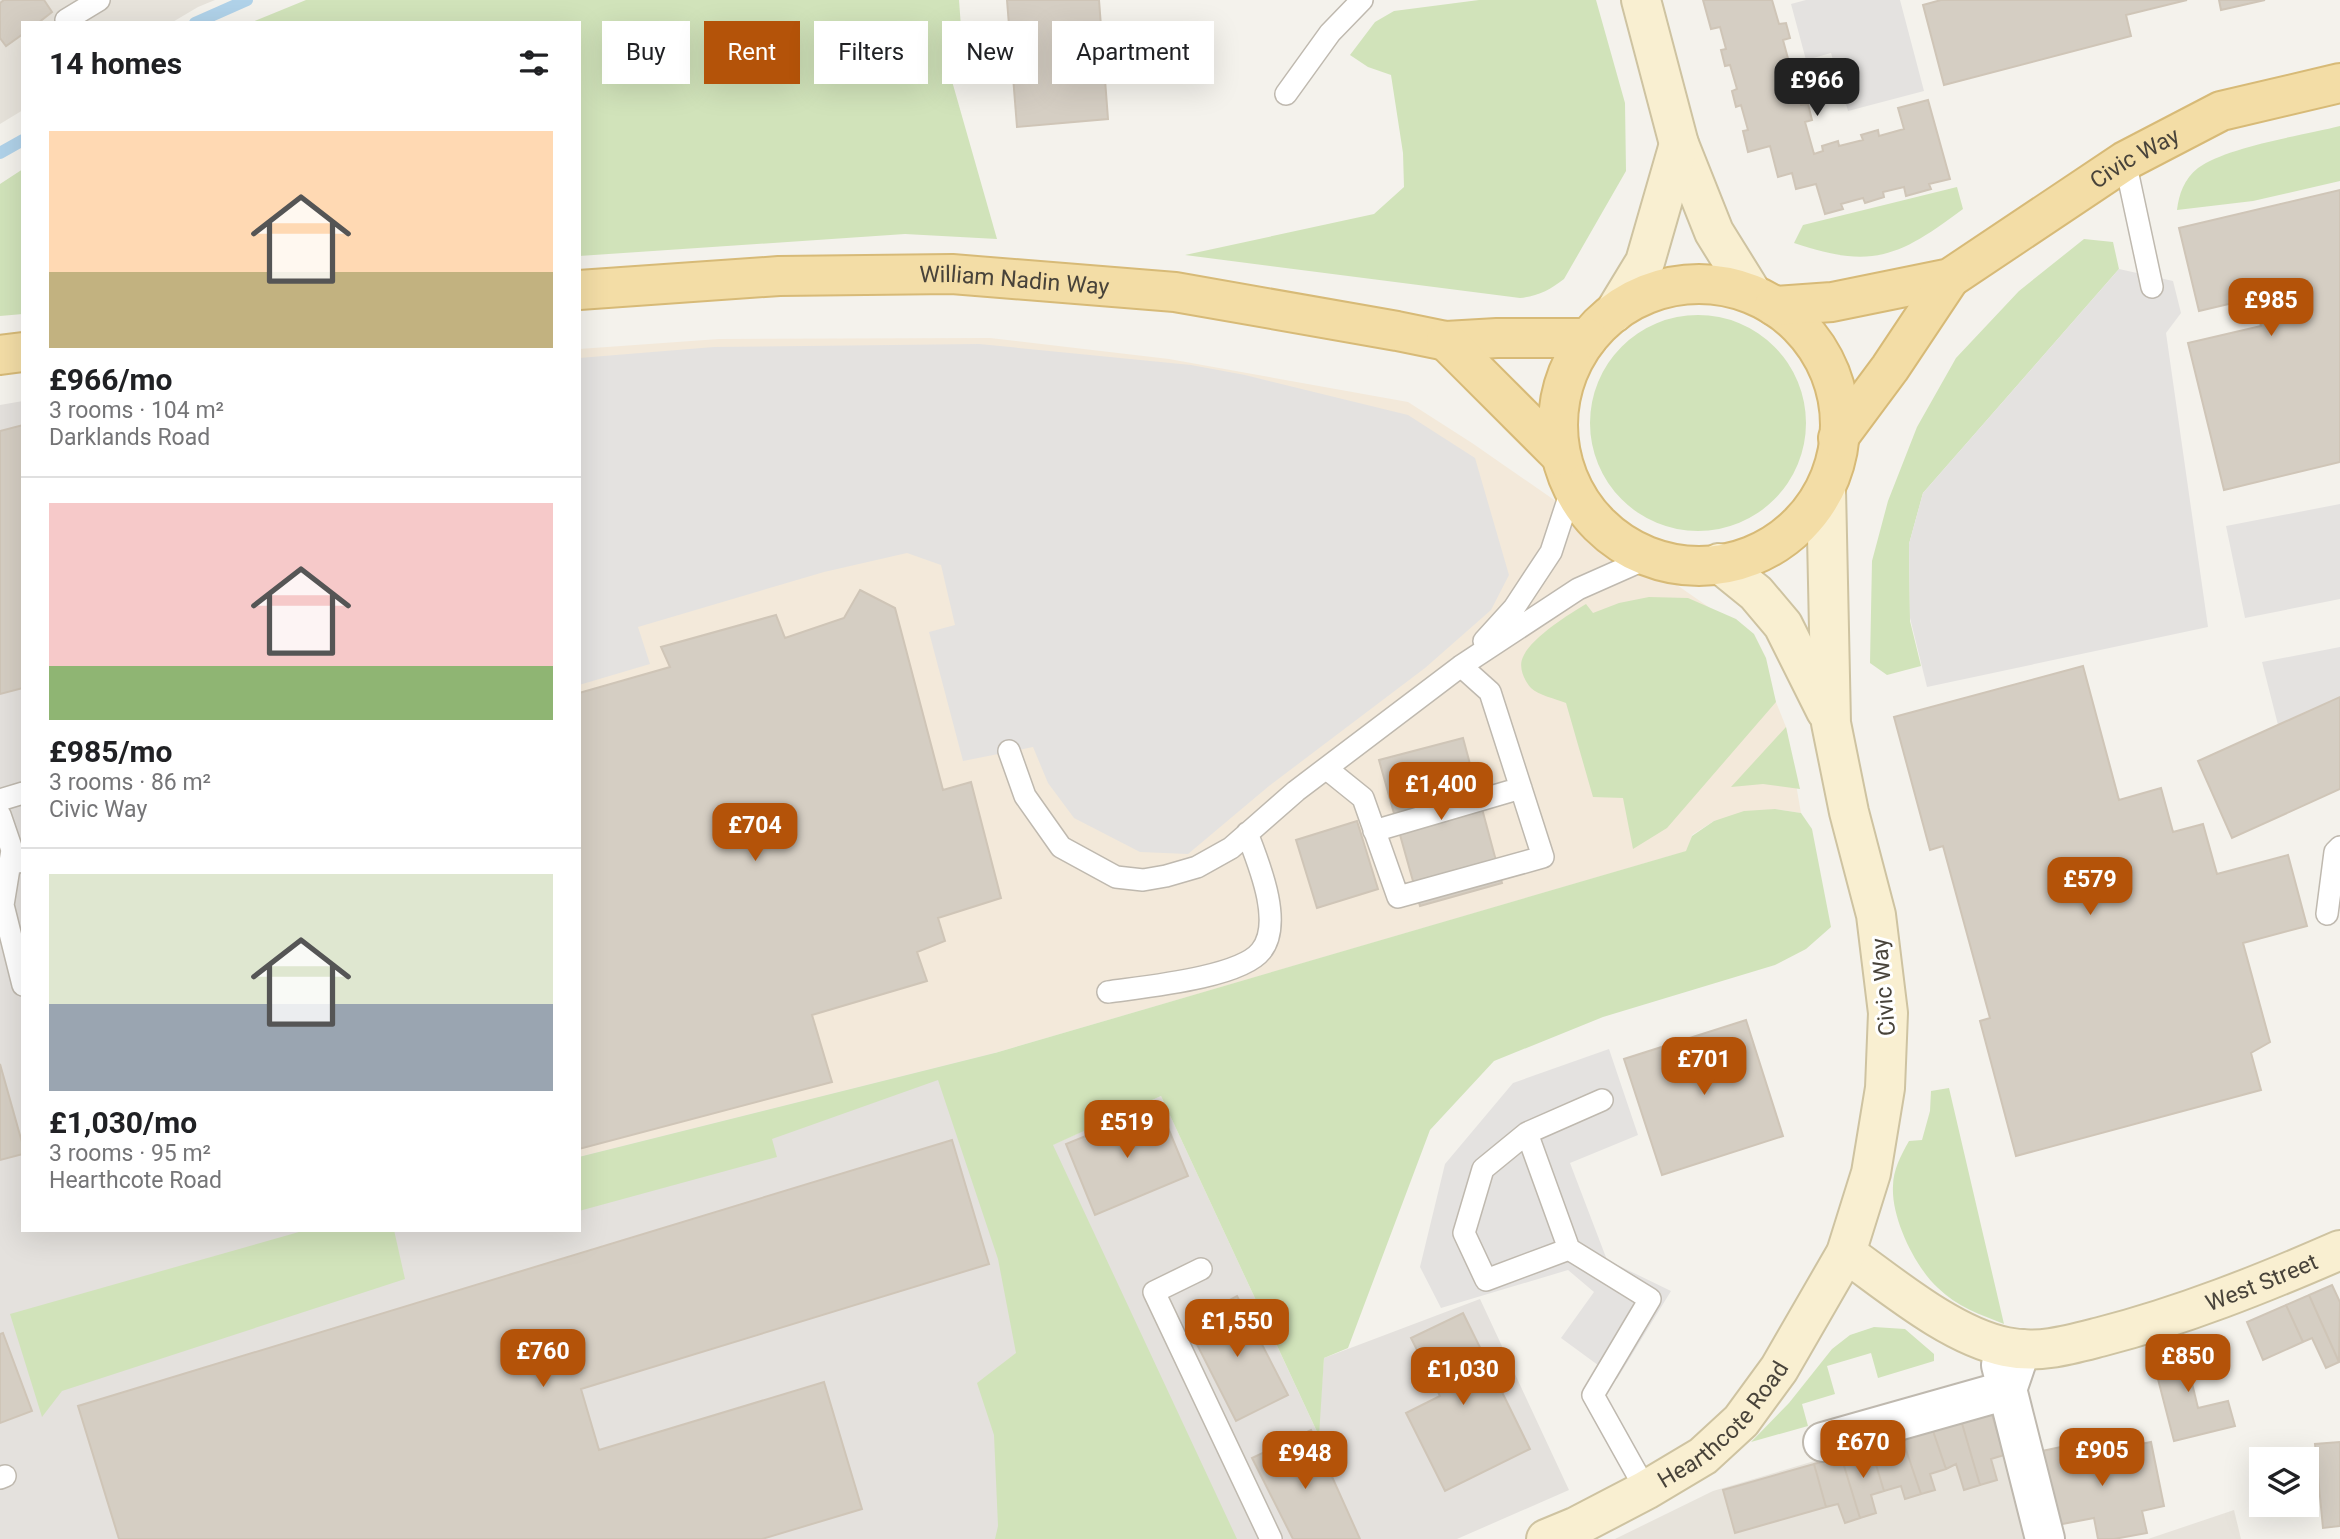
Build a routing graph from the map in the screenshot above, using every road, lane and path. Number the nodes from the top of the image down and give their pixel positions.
1 (99, 0) edge
2 (1362, 0) edge
3 (1641, 0) edge
4 (66, 20) dead end
5 (2340, 83) edge
6 (1286, 94) dead end
7 (1679, 144) junction
8 (2124, 162) junction
9 (1950, 278) junction
10 (2152, 287) dead end
11 (581, 290) edge
12 (1762, 298) junction
13 (1601, 325) junction
14 (1446, 341) junction
15 (21, 352) edge
16 (0, 355) edge
17 (1838, 438) junction
18 (1566, 474) junction
19 (1826, 489) junction
20 (1648, 558) junction
21 (1719, 563) junction
22 (1461, 666) junction
23 (1831, 723) junction
24 (1009, 751) dead end
25 (1327, 769) junction
26 (1521, 788) junction
27 (21, 794) edge
28 (0, 800) edge
29 (0, 815) edge
30 (1374, 831) junction
31 (1247, 833) junction
32 (2340, 847) edge
33 (12, 850) junction
34 (21, 866) edge
35 (2327, 914) dead end
36 (21, 977) edge
37 (1108, 992) dead end
38 (1602, 1100) dead end
39 (1527, 1133) junction
40 (1569, 1249) junction
41 (2340, 1250) edge
42 (1846, 1253) junction
43 (1201, 1269) dead end
44 (2008, 1347) junction
45 (2007, 1390) junction
46 (1823, 1442) dead end
47 (1646, 1490) junction
48 (1271, 1539) edge
49 (1546, 1539) edge
50 (2045, 1539) edge

1 - 4 lane
2 - 6 lane
3 - 7 street
5 - 8 main road, Civic Way
7 - 12 street
7 - 13 street
8 - 9 main road, Civic Way
8 - 10 lane
9 - 12 main road, Civic Way
9 - 17 main road, Civic Way
11 - 14 main road, William Nadin Way
12 - 13 main road
12 - 17 main road
13 - 14 main road, William Nadin Way
13 - 18 main road
14 - 18 main road
15 - 16 main road
17 - 19 main road
18 - 20 main road
18 - 22 lane
19 - 21 main road
19 - 23 street, Civic Way
20 - 21 main road
20 - 22 lane
21 - 23 street, Civic Way
22 - 25 lane
22 - 26 lane
23 - 42 street, Civic Way
24 - 31 lane
25 - 30 lane
25 - 31 lane
26 - 30 lane
26 - 30 lane
27 - 28 lane
29 - 33 lane
31 - 37 lane
32 - 35 lane
33 - 34 lane
33 - 36 lane
38 - 39 lane
39 - 40 lane
39 - 40 lane
40 - 47 lane
41 - 44 street, West Street
42 - 44 street, West Street
42 - 47 street, Hearthcote Road
43 - 48 lane
44 - 45 street
45 - 46 street
45 - 50 street
47 - 49 street, Hearthcote Road

